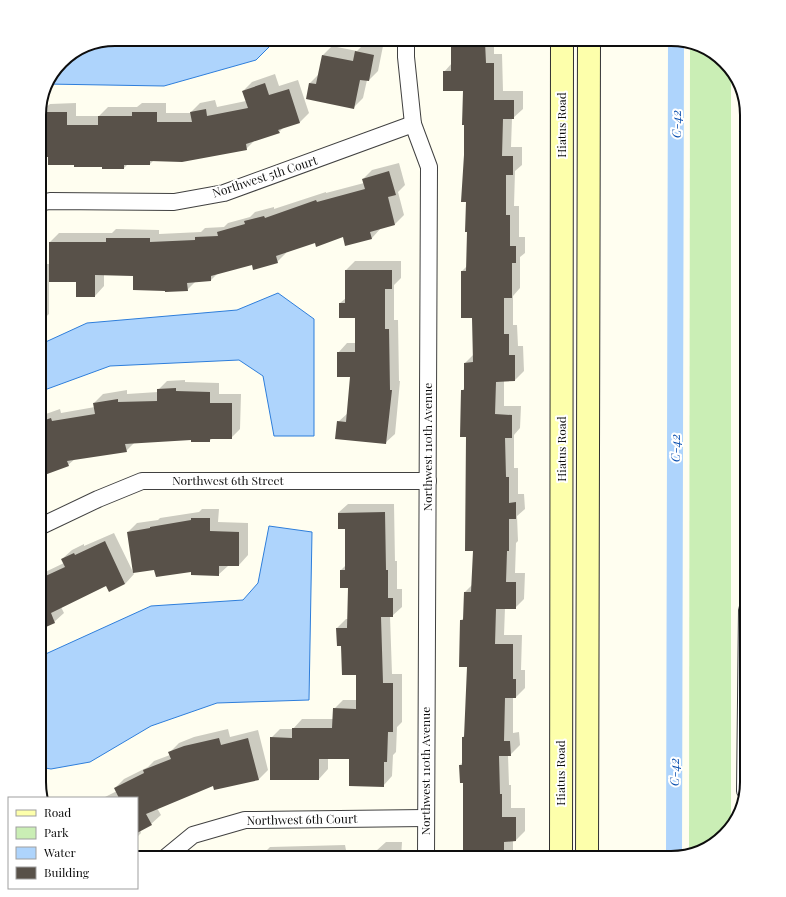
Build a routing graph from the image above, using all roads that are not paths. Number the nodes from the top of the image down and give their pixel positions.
1 (406, 46) edge
2 (562, 46) edge
3 (590, 46) edge
4 (562, 121) junction
5 (589, 122) junction
6 (413, 124) junction
7 (46, 202) edge
8 (428, 481) junction
9 (46, 524) edge
10 (425, 818) junction
11 (174, 851) edge
12 (426, 851) edge
13 (561, 851) edge
14 (587, 851) edge

1 - 6 street, Northwest 110th Avenue
2 - 4 main road, Hiatus Road
3 - 5 main road
4 - 5 main road
4 - 13 main road, Hiatus Road
5 - 14 main road
6 - 7 street, Northwest 5th Court
6 - 8 street, Northwest 110th Avenue
8 - 9 street, Northwest 6th Street
8 - 10 street, Northwest 110th Avenue
10 - 11 street, Northwest 6th Court
10 - 12 street, Northwest 110th Avenue

